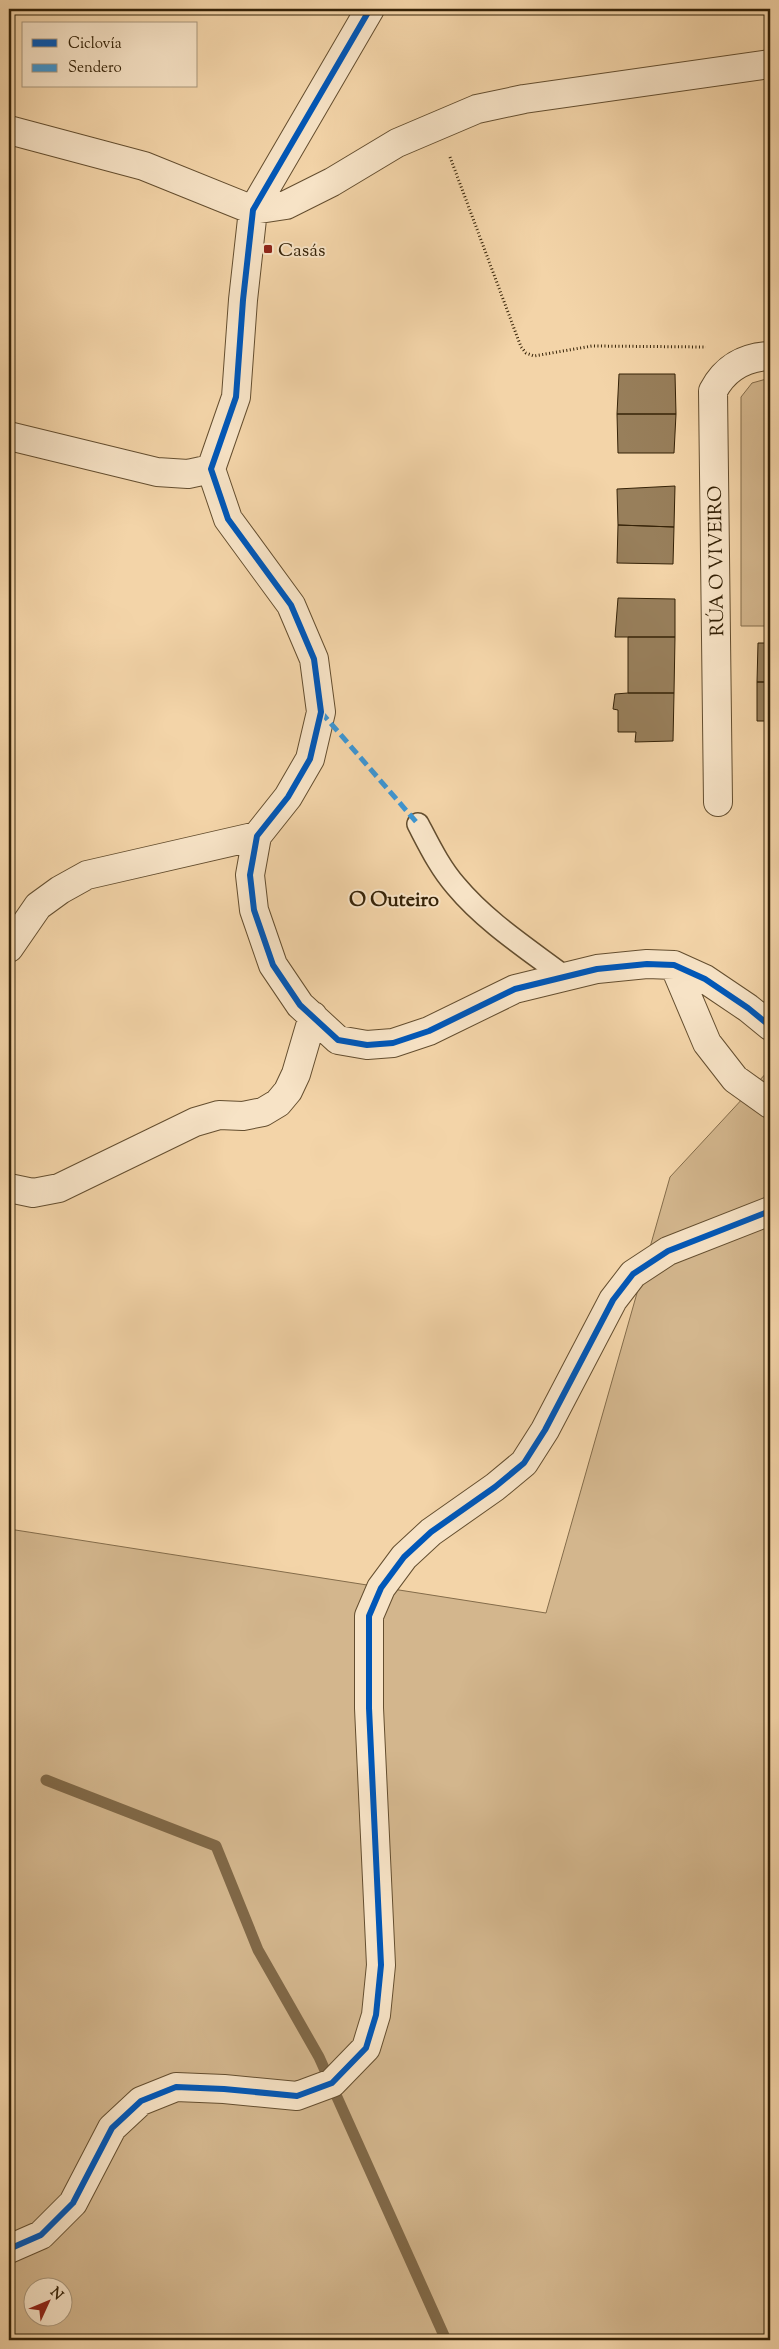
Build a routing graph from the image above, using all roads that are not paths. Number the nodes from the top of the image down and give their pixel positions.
1 (370, 9) edge
2 (770, 64) edge
3 (9, 130) edge
4 (253, 210) junction
5 (770, 356) edge
6 (9, 436) edge
7 (211, 468) junction
8 (718, 802) dead end
9 (418, 824) dead end
10 (257, 836) junction
11 (9, 948) edge
12 (674, 965) junction
13 (565, 977) junction
14 (313, 1016) junction
15 (770, 1026) edge
16 (770, 1104) edge
17 (9, 1188) edge
18 (770, 1211) edge
19 (9, 2250) edge

1 - 4 street
2 - 4 street
3 - 4 street
4 - 7 street
5 - 8 street, RÚA O VIVEIRO
6 - 7 street
7 - 10 street
9 - 13 lane
10 - 11 street
10 - 14 street
12 - 13 street
12 - 15 street
12 - 16 street
13 - 14 street
14 - 17 street
18 - 19 street

